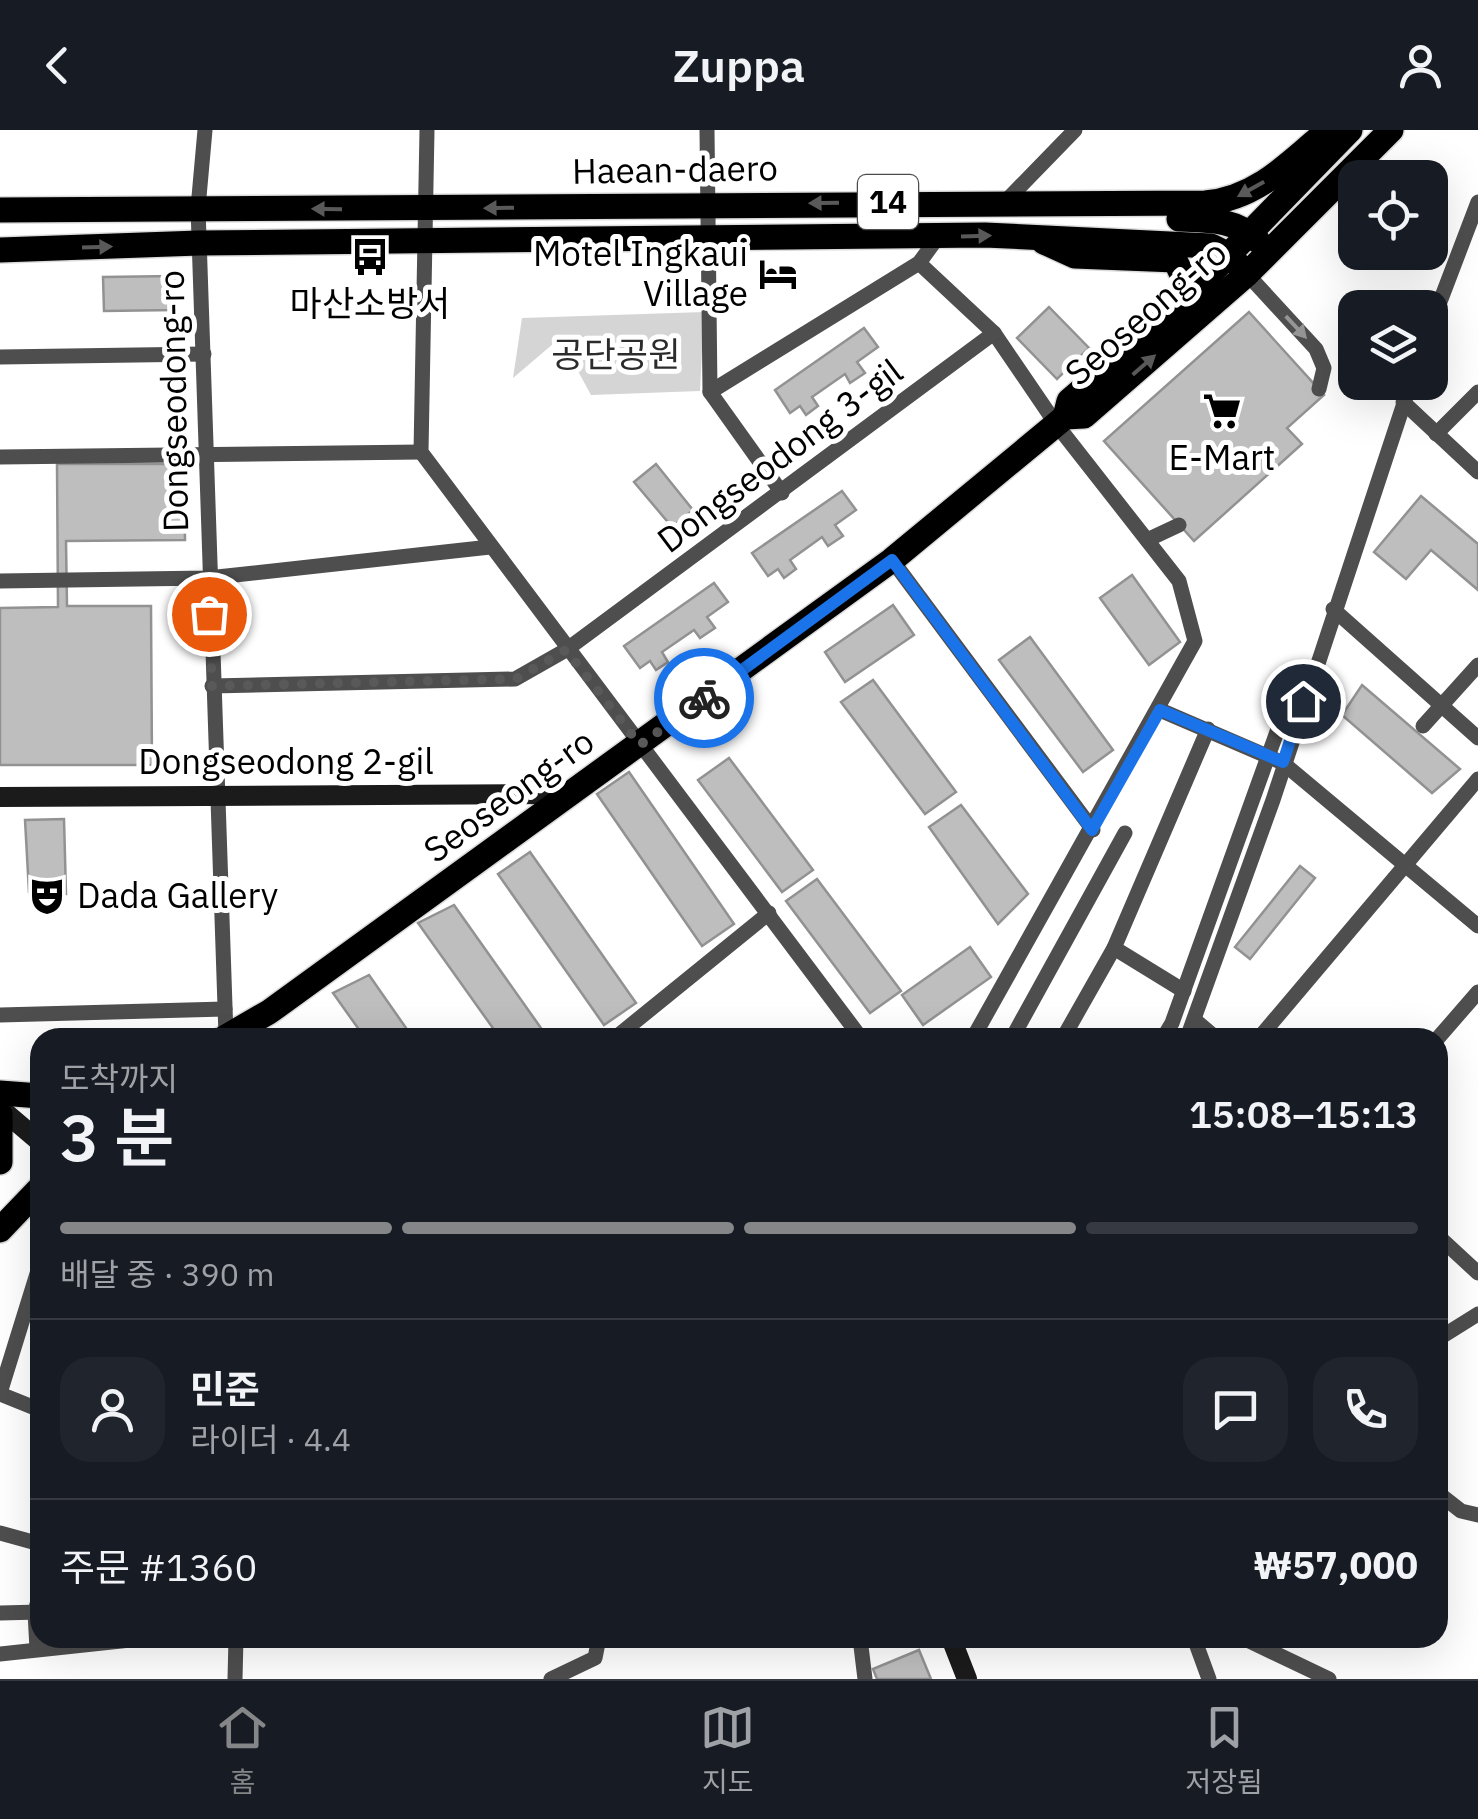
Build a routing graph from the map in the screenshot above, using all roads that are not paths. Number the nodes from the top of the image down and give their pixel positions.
1 (205, 130) edge
2 (426, 130) edge
3 (706, 130) edge
4 (1075, 130) edge
5 (1328, 130) edge
6 (1350, 130) edge
7 (1392, 130) edge
8 (1106, 201) junction
9 (1005, 202) junction
10 (1478, 202) edge
11 (709, 207) junction
12 (198, 208) junction
13 (0, 210) edge
14 (424, 210) junction
15 (1250, 234) junction
16 (1030, 235) junction
17 (938, 238) junction
18 (423, 240) junction
19 (710, 241) junction
20 (199, 244) junction
21 (0, 250) edge
22 (1268, 252) junction
23 (919, 263) junction
24 (1238, 264) junction
25 (1444, 290) edge
26 (1178, 306) junction
27 (994, 334) junction
28 (204, 354) junction
29 (0, 357) edge
30 (1319, 389) dead end
31 (710, 392) junction
32 (1478, 392) edge
33 (1404, 402) joint
34 (1061, 421) junction
35 (1436, 434) junction
36 (420, 452) junction
37 (206, 454) junction
38 (0, 456) edge
39 (1478, 472) edge
40 (782, 493) junction
41 (1179, 524) dead end
42 (1147, 540) junction
43 (490, 547) junction
44 (892, 560) junction
45 (208, 578) junction
46 (0, 581) edge
47 (1333, 609) junction
48 (566, 650) junction
49 (1478, 666) edge
50 (212, 686) junction
51 (1442, 706) junction
52 (1160, 710) junction
53 (1283, 715) dead end
54 (1423, 726) dead end
55 (1208, 729) junction
56 (1478, 738) edge
57 (640, 745) junction
58 (1276, 759) junction
59 (1478, 779) edge
60 (218, 794) junction
61 (572, 794) junction
62 (0, 798) edge
63 (1092, 830) junction
64 (1124, 833) dead end
65 (1404, 864) junction
66 (769, 914) junction
67 (1478, 926) edge
68 (1114, 948) junction
69 (1184, 991) junction
70 (1478, 992) edge
71 (225, 1010) junction
72 (0, 1015) edge
73 (1196, 1020) junction
74 (225, 1028) edge
75 (241, 1028) edge
76 (627, 1028) edge
77 (854, 1028) edge
78 (979, 1028) edge
79 (1017, 1028) edge
80 (1069, 1028) edge
81 (1167, 1028) edge
82 (1192, 1028) edge
83 (1205, 1028) edge
84 (1267, 1028) edge
85 (1447, 1028) edge
86 (0, 1094) edge
87 (30, 1096) edge
88 (0, 1111) edge
89 (30, 1134) edge
90 (0, 1162) edge
91 (30, 1186) edge
92 (30, 1197) edge
93 (30, 1219) edge
94 (2, 1221) edge
95 (1448, 1245) edge
96 (1478, 1273) edge
97 (30, 1296) edge
98 (1478, 1314) edge
99 (1448, 1333) edge
100 (0, 1393) edge
101 (30, 1406) edge
102 (1448, 1501) edge
103 (1478, 1515) edge
104 (0, 1533) edge
105 (30, 1541) edge
106 (30, 1612) edge
107 (0, 1613) edge
108 (45, 1648) edge
109 (236, 1648) edge
110 (596, 1648) edge
111 (861, 1648) edge
112 (955, 1648) edge
113 (1198, 1648) edge
114 (1264, 1648) edge
115 (37, 1649) joint
116 (0, 1654) edge
117 (594, 1658) junction
118 (235, 1679) edge
119 (550, 1679) edge
120 (592, 1679) edge
121 (865, 1679) edge
122 (967, 1679) edge
123 (1209, 1679) edge
124 (1329, 1679) edge

1 - 12 street, Dongseodong-ro
2 - 14 street
3 - 11 street
4 - 9 street
5 -> 8 main road, Haean-daero / 14
6 - 15 main road
7 - 22 main road
8 - 9 main road, Haean-daero / 14
8 - 15 main road
9 -> 11 main road, Haean-daero / 14
10 - 25 street
11 -> 14 main road, Haean-daero / 14
11 - 19 street
12 - 13 main road, Haean-daero
14 -> 12 main road, Haean-daero
12 - 20 street, Dongseodong-ro
14 - 18 street
15 - 22 main road
15 - 24 main road
17 -> 16 main road, Haean-daero
16 - 24 main road, Haean-daero
16 - 26 main road
17 - 19 main road, Haean-daero
17 - 23 street
18 - 19 main road, Haean-daero
18 - 20 main road, Haean-daero
18 - 36 street
19 - 31 street
21 -> 20 main road, Haean-daero
20 - 28 street, Dongseodong-ro
22 - 24 main road, Seoseong-ro
23 - 27 street
23 - 31 street
24 - 26 main road, Seoseong-ro
24 -> 30 street
34 -> 24 main road, Seoseong-ro
26 - 34 main road, Seoseong-ro
27 - 34 street
27 - 40 street, Dongseodong 3-gil
28 - 29 street
28 - 37 street, Dongseodong-ro
31 - 40 street
32 - 35 street
33 - 35 street
33 - 47 street
34 - 42 street
34 - 44 main road, Seoseong-ro
35 - 39 street
36 - 37 street
36 - 43 street
37 - 38 street
37 - 45 street, Dongseodong-ro
40 - 48 street, Dongseodong 3-gil
41 - 42 street
42 - 52 street
43 - 45 street
43 - 48 street
44 - 57 main road, Seoseong-ro
44 - 63 street
45 - 46 street
45 - 50 street, Dongseodong-ro
47 - 51 street
47 - 58 street
48 - 50 street
48 - 57 street
49 - 51 street
50 - 60 street, Dongseodong-ro
51 - 54 street
51 - 56 street
52 - 55 street
52 - 63 street
53 - 58 street
55 - 58 street
55 - 68 street
57 - 61 main road, Seoseong-ro
57 - 66 street
58 - 65 street
58 - 69 street
58 - 73 street
59 - 65 street
60 - 61 main road, Dongseodong 2-gil
60 - 62 main road, Dongseodong 2-gil
60 - 71 street, Dongseodong-ro
61 - 75 main road, Seoseong-ro
63 - 78 street
64 - 79 street
65 - 67 street
65 - 84 street
66 - 76 street
66 - 77 street
68 - 69 street
68 - 80 street
69 - 81 street
70 - 85 street
71 - 72 street
71 - 74 street, Dongseodong-ro
73 - 82 street
73 - 83 street
86 - 87 main road
88 - 89 main road
88 - 90 main road
91 - 94 main road
92 - 94 main road
93 - 94 main road
95 - 96 street
97 - 100 street
98 - 99 street
100 - 101 street
102 - 103 street
104 - 105 street
106 - 107 street
108 - 115 street
109 - 118 street
110 - 117 street
111 - 121 street
112 - 122 main road
113 - 123 street
114 - 124 street
115 - 116 street
117 - 119 street
117 - 120 street

